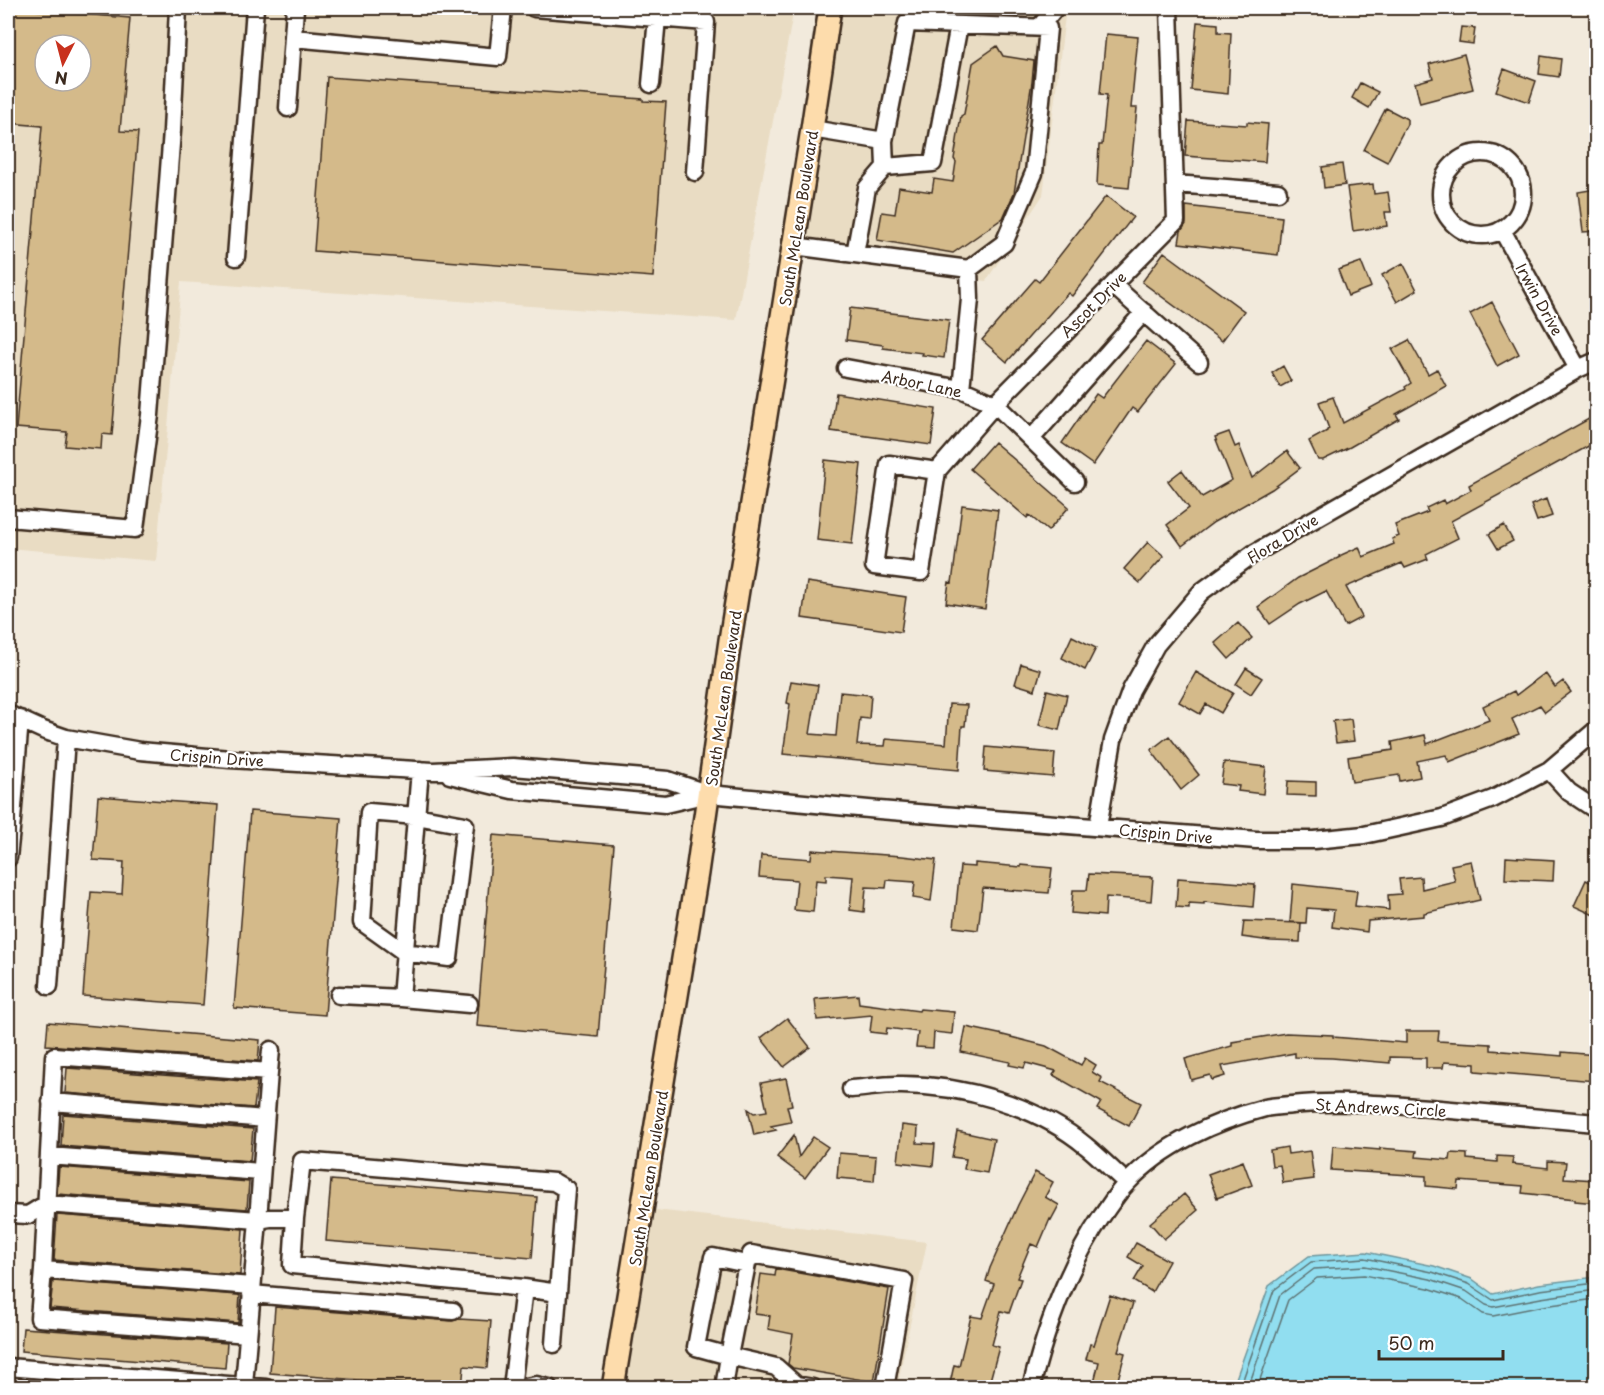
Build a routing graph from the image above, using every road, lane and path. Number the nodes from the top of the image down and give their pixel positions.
1 (178, 8) edge
2 (255, 8) edge
3 (295, 8) edge
4 (503, 8) edge
5 (534, 8) edge
6 (830, 8) edge
7 (1038, 8) edge
8 (1055, 8) edge
9 (1169, 8) edge
10 (657, 18) junction
11 (959, 25) junction
12 (1039, 28) junction
13 (293, 38) junction
14 (651, 84) dead end
15 (288, 108) dead end
16 (812, 129) junction
17 (884, 141) junction
18 (885, 167) junction
19 (695, 172) dead end
20 (1175, 184) junction
21 (1278, 192) dead end
22 (1502, 230) junction
23 (794, 246) junction
24 (855, 254) junction
25 (236, 257) dead end
26 (969, 269) junction
27 (1113, 285) junction
28 (1144, 312) junction
29 (1596, 361) edge
30 (1199, 362) dead end
31 (846, 368) dead end
32 (1578, 369) junction
33 (961, 389) junction
34 (995, 404) junction
35 (1031, 439) junction
36 (937, 471) junction
37 (1076, 482) dead end
38 (8, 518) edge
39 (14, 716) edge
40 (1596, 730) edge
41 (66, 738) junction
42 (427, 770) junction
43 (1549, 770) junction
44 (709, 794) junction
45 (1596, 810) edge
46 (416, 816) junction
47 (10, 817) edge
48 (1098, 827) junction
49 (8, 858) edge
50 (404, 952) junction
51 (49, 986) dead end
52 (339, 995) dead end
53 (401, 998) junction
54 (469, 1004) dead end
55 (271, 1050) dead end
56 (269, 1072) junction
57 (851, 1089) dead end
58 (51, 1102) junction
59 (265, 1119) junction
60 (1596, 1123) edge
61 (49, 1156) junction
62 (261, 1172) junction
63 (1127, 1183) junction
64 (46, 1204) junction
65 (8, 1214) edge
66 (295, 1218) junction
67 (258, 1220) junction
68 (747, 1264) junction
69 (43, 1270) junction
70 (524, 1288) junction
71 (252, 1290) junction
72 (558, 1293) junction
73 (453, 1311) dead end
74 (248, 1335) junction
75 (554, 1344) dead end
76 (729, 1356) junction
77 (8, 1367) edge
78 (244, 1385) junction
79 (266, 1388) edge
80 (512, 1388) edge
81 (520, 1388) edge
82 (549, 1388) edge
83 (614, 1388) edge
84 (724, 1388) edge
85 (813, 1388) edge
86 (885, 1388) edge
87 (1031, 1388) edge

1 - 38 street
2 - 25 street
3 - 13 street
4 - 13 street
5 - 10 street
6 - 16 main road, South McLean Boulevard
7 - 12 street
8 - 12 street
9 - 20 street, Ascot Drive
10 - 14 street
10 - 19 street
11 - 12 street
11 - 17 street
11 - 18 street
12 - 26 street
13 - 15 street
16 - 17 street
16 - 23 main road, South McLean Boulevard
17 - 18 street
18 - 24 street
20 - 21 street
20 - 27 street, Ascot Drive
22 - 22 street
22 - 32 street, Irwin Drive
23 - 24 street
23 - 44 main road, South McLean Boulevard
24 - 26 street
26 - 33 street
27 - 28 street
27 - 34 street, Ascot Drive
28 - 30 street
28 - 35 street
29 - 32 street, Flora Drive
31 - 33 street, Arbor Lane
32 - 48 street, Flora Drive
33 - 34 street, Arbor Lane
34 - 35 street
34 - 36 street, Ascot Drive
35 - 37 street
36 - 36 street
39 - 41 street, Crispin Drive
39 - 47 street
40 - 43 street, Crispin Drive
41 - 42 street, Crispin Drive
41 - 51 street
42 - 44 street, Crispin Drive
42 - 44 street, Crispin Drive
42 - 46 street
43 - 45 street
43 - 48 street, Crispin Drive
44 - 48 street, Crispin Drive
44 - 83 main road, South McLean Boulevard
46 - 50 street
46 - 50 street
46 - 50 street
47 - 49 street
50 - 53 street
52 - 53 street
53 - 54 street
55 - 56 street
56 - 58 street
56 - 59 street
57 - 63 street
58 - 59 street
58 - 61 street
59 - 62 street
60 - 63 street, St Andrews Circle
61 - 62 street
61 - 64 street
62 - 67 street
63 - 87 street, St Andrews Circle
64 - 65 street
64 - 67 street
64 - 69 street
66 - 67 street
66 - 70 street
66 - 72 street
67 - 71 street
68 - 76 street
68 - 76 street
68 - 86 street
69 - 71 street
69 - 74 street
70 - 72 street
70 - 80 street
71 - 73 street
71 - 74 street
72 - 75 street
74 - 78 street
76 - 84 street
76 - 85 street
77 - 78 street
78 - 79 street
81 - 82 street

